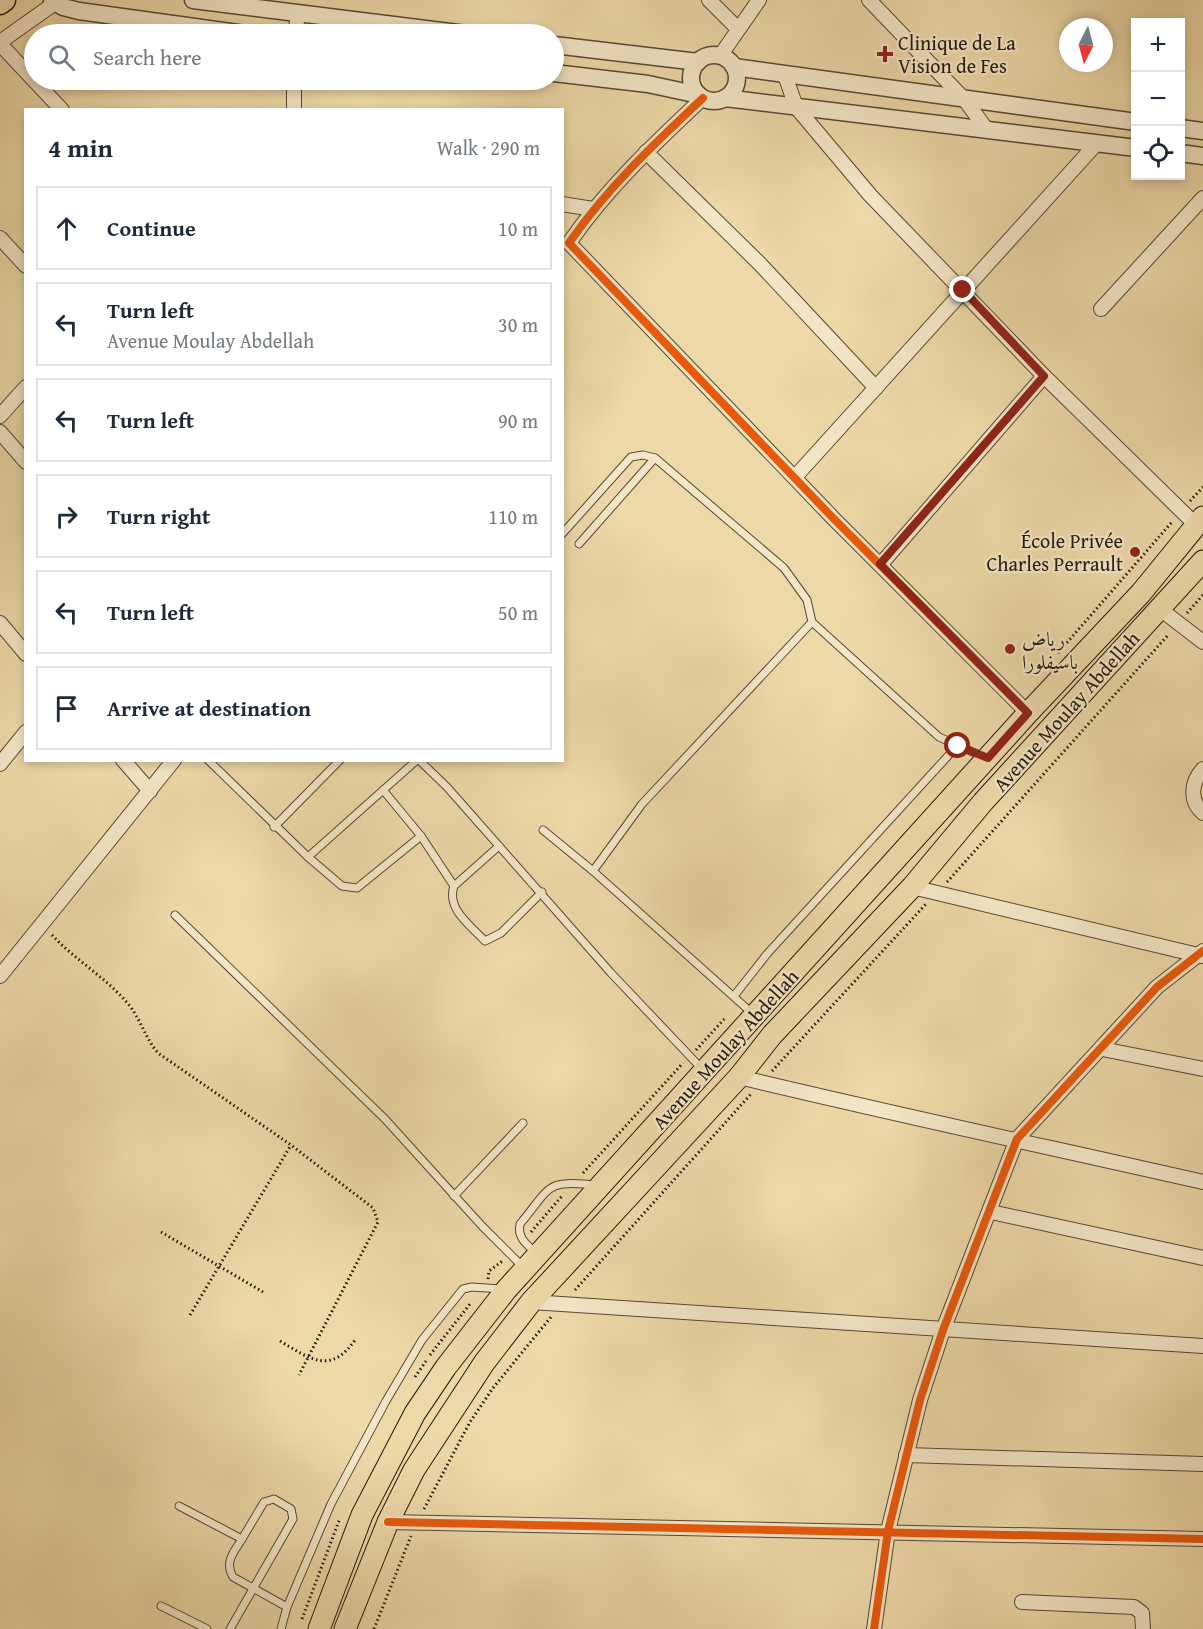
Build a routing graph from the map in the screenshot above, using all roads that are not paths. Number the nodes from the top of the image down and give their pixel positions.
1 (4, 0) edge
2 (193, 0) edge
3 (709, 0) edge
4 (759, 0) edge
5 (869, 0) edge
6 (54, 1) edge
7 (0, 3) edge
8 (248, 4) edge
9 (298, 15) junction
10 (24, 24) edge
11 (24, 24) edge
12 (172, 24) edge
13 (297, 24) edge
14 (378, 24) edge
15 (738, 29) junction
16 (0, 43) edge
17 (564, 46) edge
18 (720, 56) junction
19 (698, 62) junction
20 (734, 67) junction
21 (24, 69) edge
22 (564, 74) edge
23 (785, 75) junction
24 (43, 90) edge
25 (294, 90) edge
26 (701, 96) junction
27 (725, 98) junction
28 (965, 100) junction
29 (796, 107) junction
30 (60, 108) edge
31 (294, 108) edge
32 (1131, 121) edge
33 (1185, 129) edge
34 (987, 130) junction
35 (1203, 131) edge
36 (1097, 143) junction
37 (1131, 147) edge
38 (646, 152) junction
39 (1185, 154) edge
40 (1203, 156) edge
41 (1203, 198) edge
42 (564, 204) edge
43 (593, 209) junction
44 (0, 238) edge
45 (566, 248) edge
46 (24, 264) edge
47 (963, 290) junction
48 (1101, 309) dead end
49 (1044, 376) junction
50 (876, 388) junction
51 (24, 389) edge
52 (0, 416) edge
53 (0, 432) edge
54 (655, 458) junction
55 (24, 460) edge
56 (795, 477) junction
57 (1200, 521) edge
58 (564, 532) edge
59 (579, 544) dead end
60 (1203, 561) edge
61 (880, 564) junction
62 (1160, 609) junction
63 (813, 622) junction
64 (0, 623) edge
65 (1203, 642) edge
66 (24, 652) edge
67 (1028, 713) junction
68 (24, 734) edge
69 (958, 746) junction
70 (988, 758) junction
71 (125, 762) edge
72 (172, 762) edge
73 (210, 762) edge
74 (338, 762) edge
75 (416, 762) edge
76 (420, 762) edge
77 (0, 764) edge
78 (1203, 769) edge
79 (383, 790) junction
80 (150, 791) junction
81 (1203, 813) edge
82 (274, 826) junction
83 (543, 830) dead end
84 (421, 836) junction
85 (499, 846) junction
86 (308, 856) junction
87 (593, 871) junction
88 (454, 886) junction
89 (912, 887) junction
90 (542, 892) junction
91 (175, 915) dead end
92 (1201, 954) edge
93 (0, 976) edge
94 (734, 996) junction
95 (755, 1015) junction
96 (1102, 1048) junction
97 (1203, 1069) edge
98 (704, 1071) junction
99 (738, 1077) junction
100 (523, 1123) dead end
101 (1017, 1139) junction
102 (1203, 1182) edge
103 (602, 1186) junction
104 (454, 1196) junction
105 (991, 1212) junction
106 (1203, 1258) edge
107 (532, 1262) junction
108 (506, 1290) junction
109 (531, 1302) junction
110 (943, 1330) junction
111 (1203, 1346) edge
112 (906, 1455) junction
113 (1203, 1464) edge
114 (179, 1506) dead end
115 (388, 1522) junction
116 (888, 1531) junction
117 (242, 1539) junction
118 (1203, 1539) edge
119 (252, 1588) junction
120 (1022, 1602) dead end
121 (161, 1606) dead end
122 (287, 1606) junction
123 (205, 1629) edge
124 (230, 1629) edge
125 (281, 1629) edge
126 (319, 1629) edge
127 (345, 1629) edge
128 (874, 1629) edge
129 (1143, 1629) edge

1 - 7 highway
2 - 8 street
3 - 15 street
4 - 15 street
5 - 28 street
6 - 11 street
6 - 12 street
8 - 9 street
9 - 13 street
9 - 14 street
10 - 16 street
15 - 18 street
16 - 21 street
17 - 19 street
18 - 19 street
18 - 20 street
19 - 26 street
20 - 23 street
20 - 27 street
22 - 26 street
23 - 28 street
23 - 29 street
24 - 30 street
25 - 31 street
26 - 27 street
26 - 38 street
27 - 29 street
28 - 32 street
28 - 34 street
29 - 34 street
29 - 47 street
33 - 35 street
34 - 36 street
36 - 37 street
36 - 47 street
38 - 43 street
38 - 50 street
39 - 40 street
41 - 48 street
42 - 43 street
43 - 45 street
44 - 46 street
45 - 56 street
47 - 49 street
47 - 50 street
49 - 57 street
49 - 61 street
50 - 56 street
51 - 52 street
53 - 55 street
54 - 58 lane
54 - 59 lane
54 - 63 lane
56 - 61 street
57 - 67 main road, Avenue Moulay Abdellah
60 - 62 main road, Avenue Moulay Abdellah
61 - 67 street
62 - 65 street
62 - 89 main road, Avenue Moulay Abdellah
63 - 69 lane
63 - 87 lane
64 - 66 street
67 - 70 main road, Avenue Moulay Abdellah
68 - 77 street
69 - 70 lane
69 - 94 lane
70 - 95 main road, Avenue Moulay Abdellah
71 - 80 street
72 - 80 street
73 - 82 lane
74 - 82 lane
75 - 79 lane
76 - 85 lane
78 - 81 street
79 - 84 lane
79 - 86 lane
80 - 93 street
82 - 86 lane
83 - 87 lane
84 - 86 lane
84 - 88 lane
85 - 88 lane
85 - 90 lane
87 - 94 lane
88 - 90 lane
89 - 92 street
89 - 99 main road, Avenue Moulay Abdellah
90 - 98 lane
91 - 104 lane
92 - 96 street
94 - 95 lane
95 - 98 main road, Avenue Moulay Abdellah
96 - 97 street
96 - 101 street
98 - 103 main road, Avenue Moulay Abdellah
99 - 101 street
99 - 109 main road, Avenue Moulay Abdellah
100 - 104 lane
101 - 102 street
101 - 105 street
103 - 107 main road, Avenue Moulay Abdellah
103 - 107 lane
104 - 107 lane
105 - 106 street
105 - 110 street
107 - 108 main road, Avenue Moulay Abdellah
108 - 122 lane
108 - 126 main road, Avenue Moulay Abdellah
109 - 110 street
109 - 115 main road, Avenue Moulay Abdellah
110 - 111 street
110 - 112 street
112 - 113 street
112 - 116 street
114 - 117 lane
115 - 116 street
115 - 127 main road, Avenue Moulay Abdellah
116 - 118 street
116 - 128 street
117 - 119 lane
117 - 119 lane
119 - 122 lane
119 - 124 lane
120 - 129 street
121 - 123 lane
122 - 125 lane

